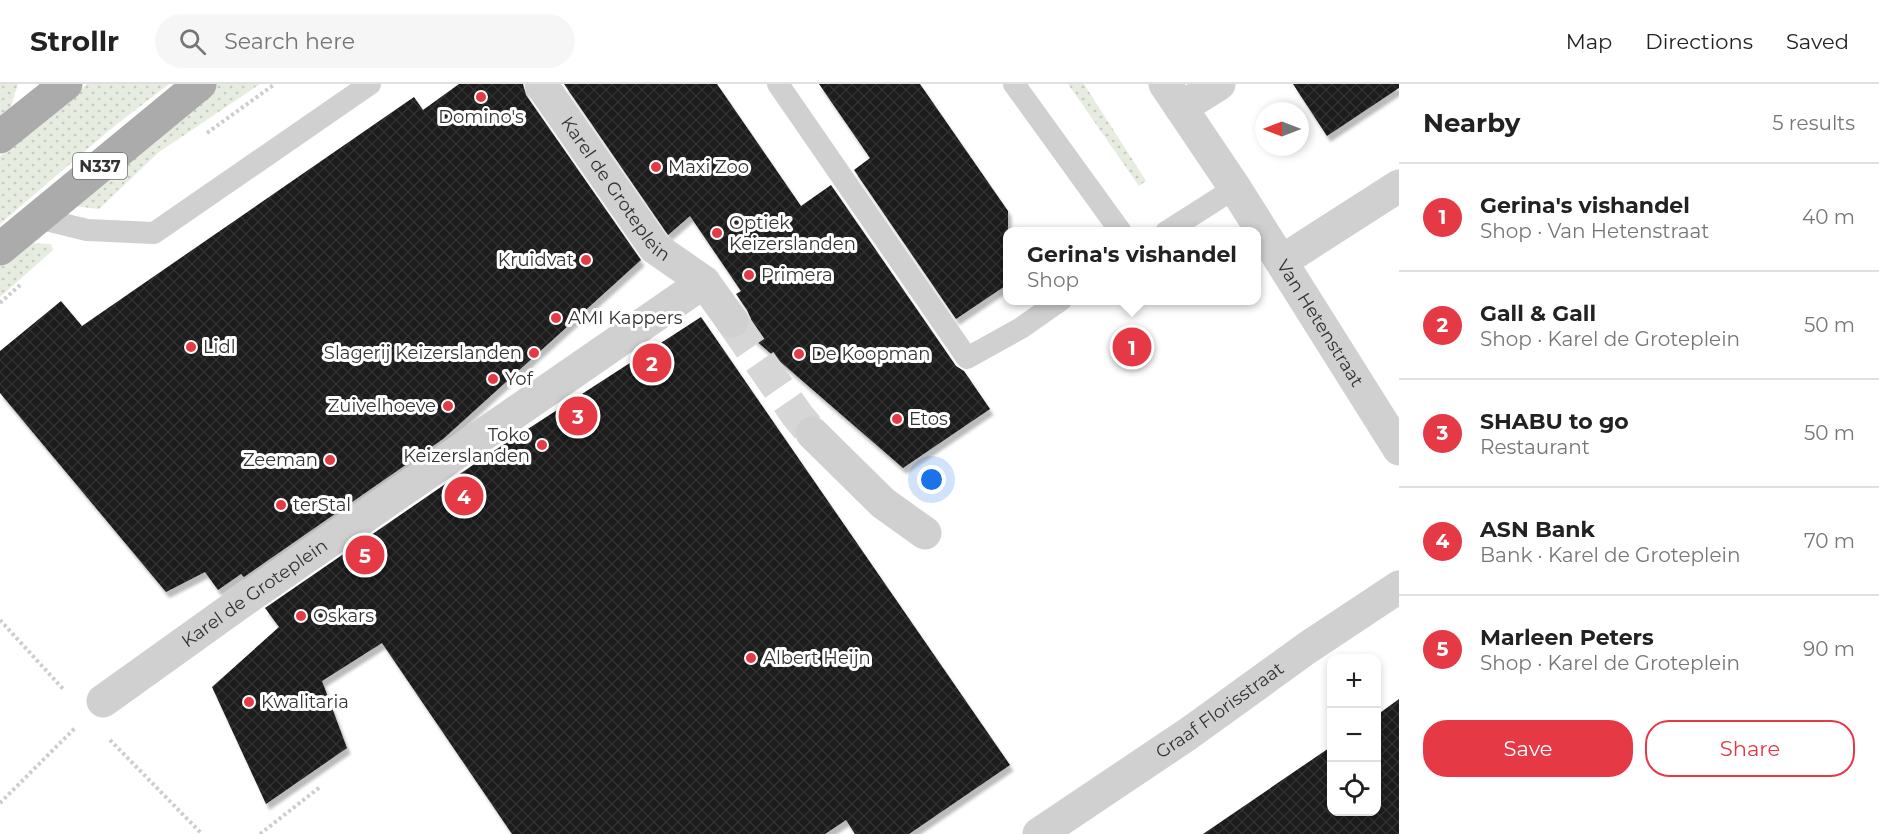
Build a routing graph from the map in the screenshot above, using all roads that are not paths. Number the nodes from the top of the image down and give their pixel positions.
1 (66, 84) edge
2 (200, 84) edge
3 (370, 84) edge
4 (541, 84) edge
5 (778, 84) edge
6 (1014, 84) edge
7 (1219, 84) edge
8 (1173, 96) edge
9 (0, 137) edge
10 (1399, 186) edge
11 (1235, 188) junction
12 (38, 218) junction
13 (1117, 227) edge
14 (1172, 227) edge
15 (1260, 227) edge
16 (1261, 228) edge
17 (0, 249) edge
18 (1282, 261) junction
19 (704, 282) junction
20 (1054, 305) edge
21 (732, 321) tunnel mouth
22 (812, 433) tunnel mouth
23 (1399, 449) edge
24 (925, 533) dead end
25 (1399, 587) edge
26 (103, 701) road end
27 (1039, 834) edge

1 - 9 main road
2 - 12 main road, N337
3 - 12 lane
4 - 19 street, Karel de Groteplein
5 - 20 lane
6 - 13 lane
7 - 8 street, Van Hetenstraat
8 - 11 street, Van Hetenstraat
10 - 18 street
11 - 14 lane
11 - 15 street, Van Hetenstraat
12 - 17 main road, N337
16 - 18 street, Van Hetenstraat
18 - 23 street, Van Hetenstraat
19 - 21 street, Karel de Groteplein
19 - 26 street, Karel de Groteplein
22 - 24 street
25 - 27 street, Graaf Florisstraat

